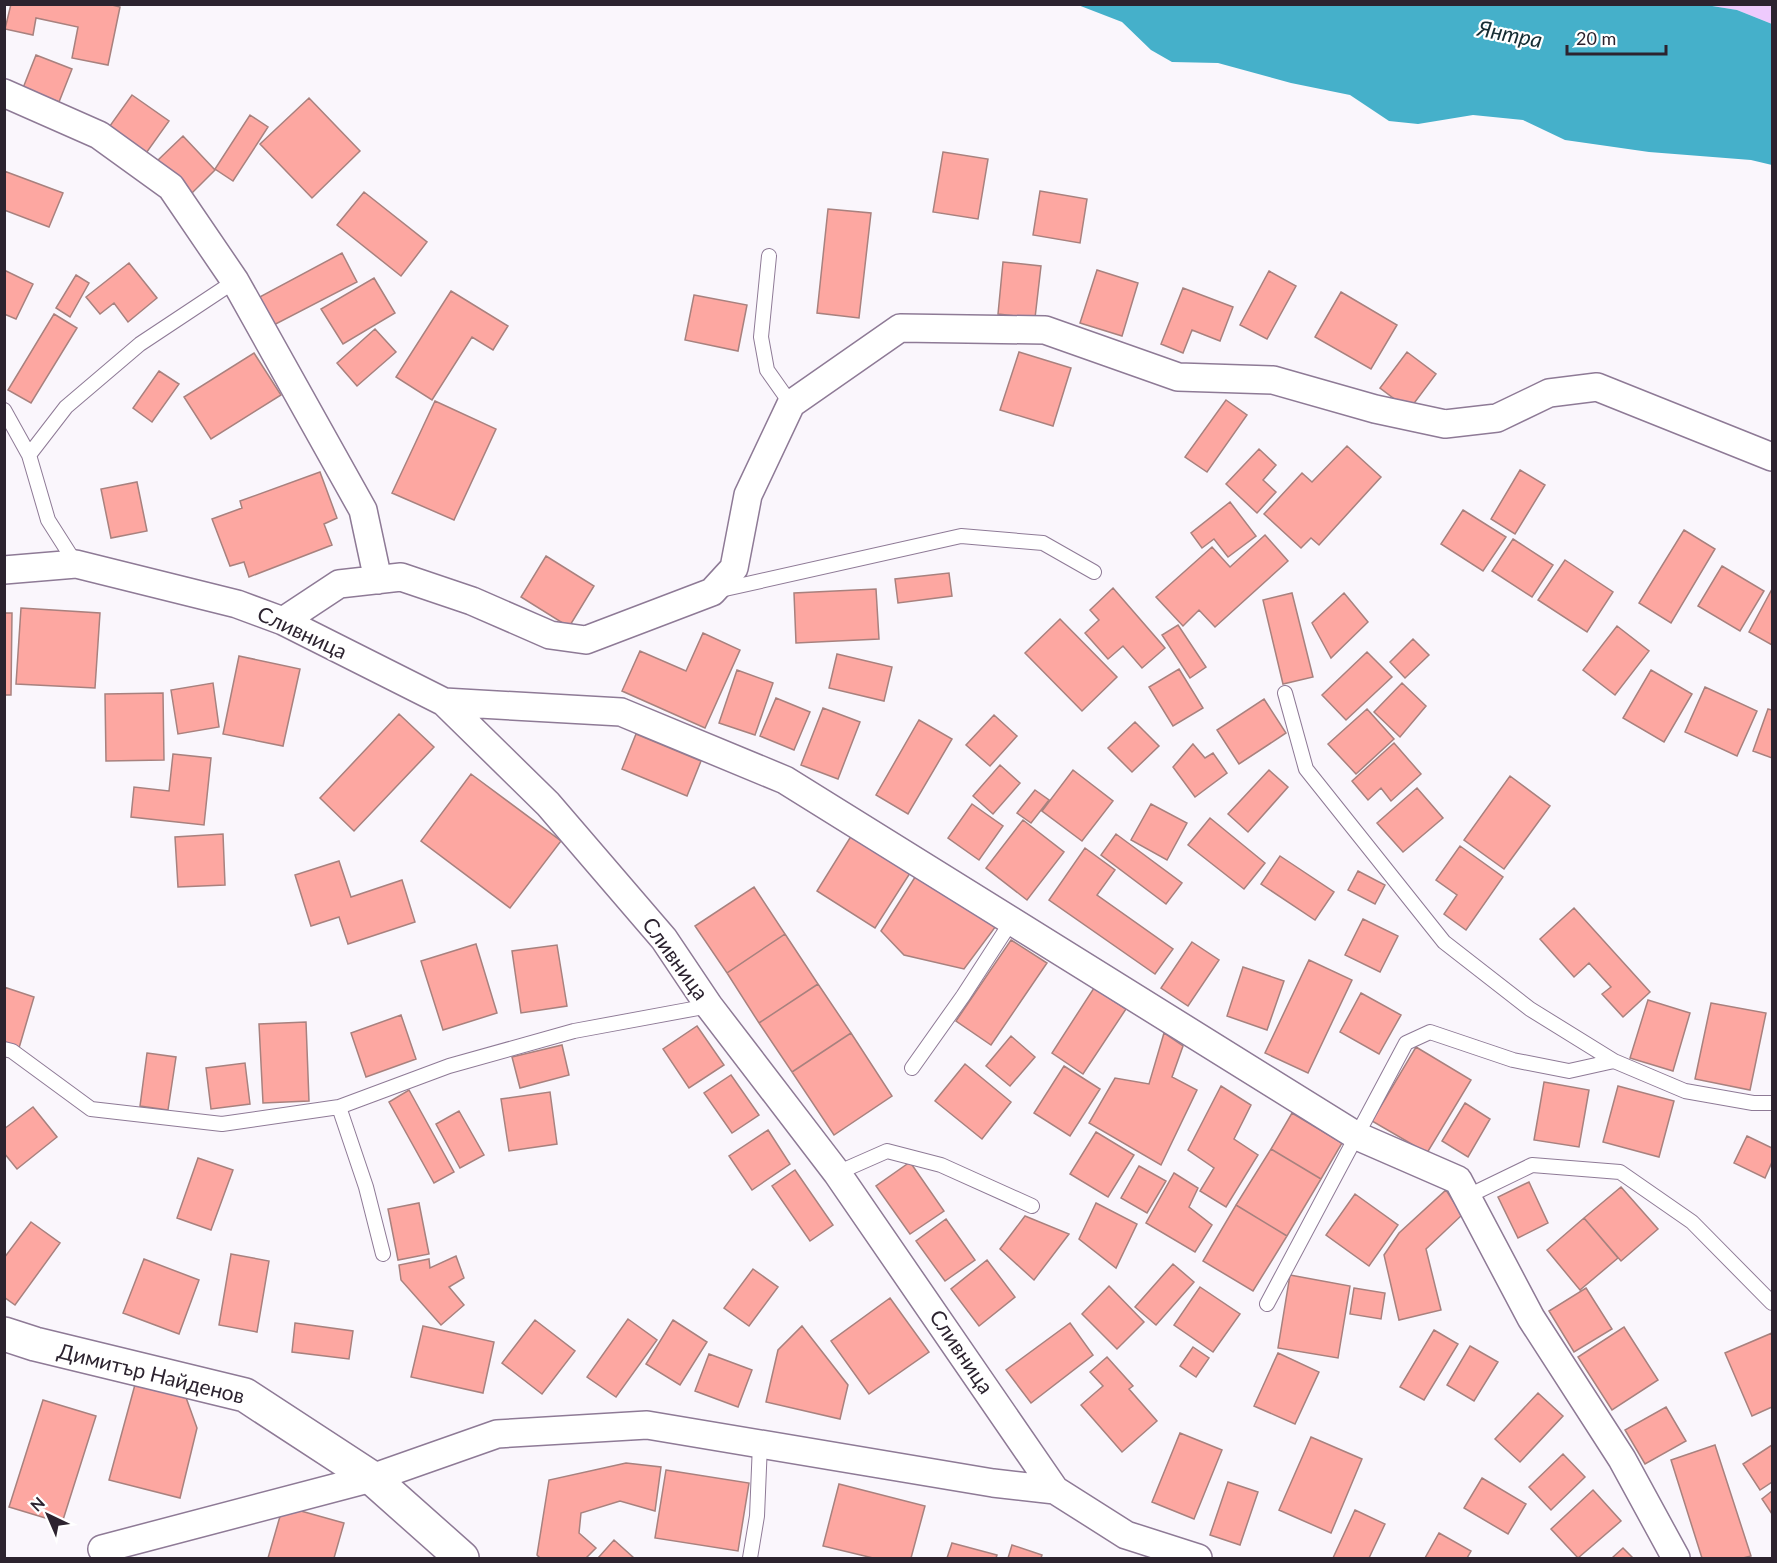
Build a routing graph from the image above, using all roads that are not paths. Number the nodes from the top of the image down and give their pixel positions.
1 (4, 93) edge
2 (768, 256) dead end
3 (235, 281) junction
4 (791, 404) junction
5 (4, 410) edge
6 (29, 455) junction
7 (1773, 457) edge
8 (76, 564) junction
9 (4, 570) edge
10 (1094, 572) dead end
11 (378, 580) junction
12 (712, 592) junction
13 (283, 621) junction
14 (1285, 693) dead end
15 (444, 702) junction
16 (1011, 922) junction
17 (709, 1006) junction
18 (4, 1049) edge
19 (1614, 1061) junction
20 (912, 1068) dead end
21 (1773, 1103) edge
22 (339, 1107) junction
23 (1357, 1136) junction
24 (837, 1173) junction
25 (1466, 1197) junction
26 (1032, 1206) dead end
27 (383, 1254) dead end
28 (1773, 1303) edge
29 (1267, 1304) dead end
30 (4, 1335) edge
31 (760, 1444) junction
32 (372, 1478) junction
33 (1056, 1490) junction
34 (102, 1549) dead end
35 (462, 1558) edge
36 (750, 1558) edge
37 (1198, 1558) edge
38 (1676, 1558) edge

1 - 3 street
2 - 4 lane
3 - 6 lane
3 - 11 street
4 - 7 street
4 - 12 street
5 - 6 lane
6 - 8 lane
8 - 9 street, Сливница
8 - 13 street, Сливница
10 - 12 lane
11 - 12 street
11 - 13 street
13 - 15 street, Сливница
14 - 19 lane
15 - 16 street
15 - 17 street, Сливница
16 - 20 lane
16 - 23 street
17 - 22 lane
17 - 24 street, Сливница
18 - 22 lane
19 - 21 lane
19 - 23 lane
22 - 27 lane
23 - 25 street
23 - 29 lane
24 - 26 lane
24 - 33 street, Сливница
25 - 28 lane
25 - 38 street
30 - 32 street, Димитър Найденов
31 - 32 street
31 - 33 street
31 - 36 lane
32 - 34 street
32 - 35 street, Димитър Найденов
33 - 37 street, Сливница

